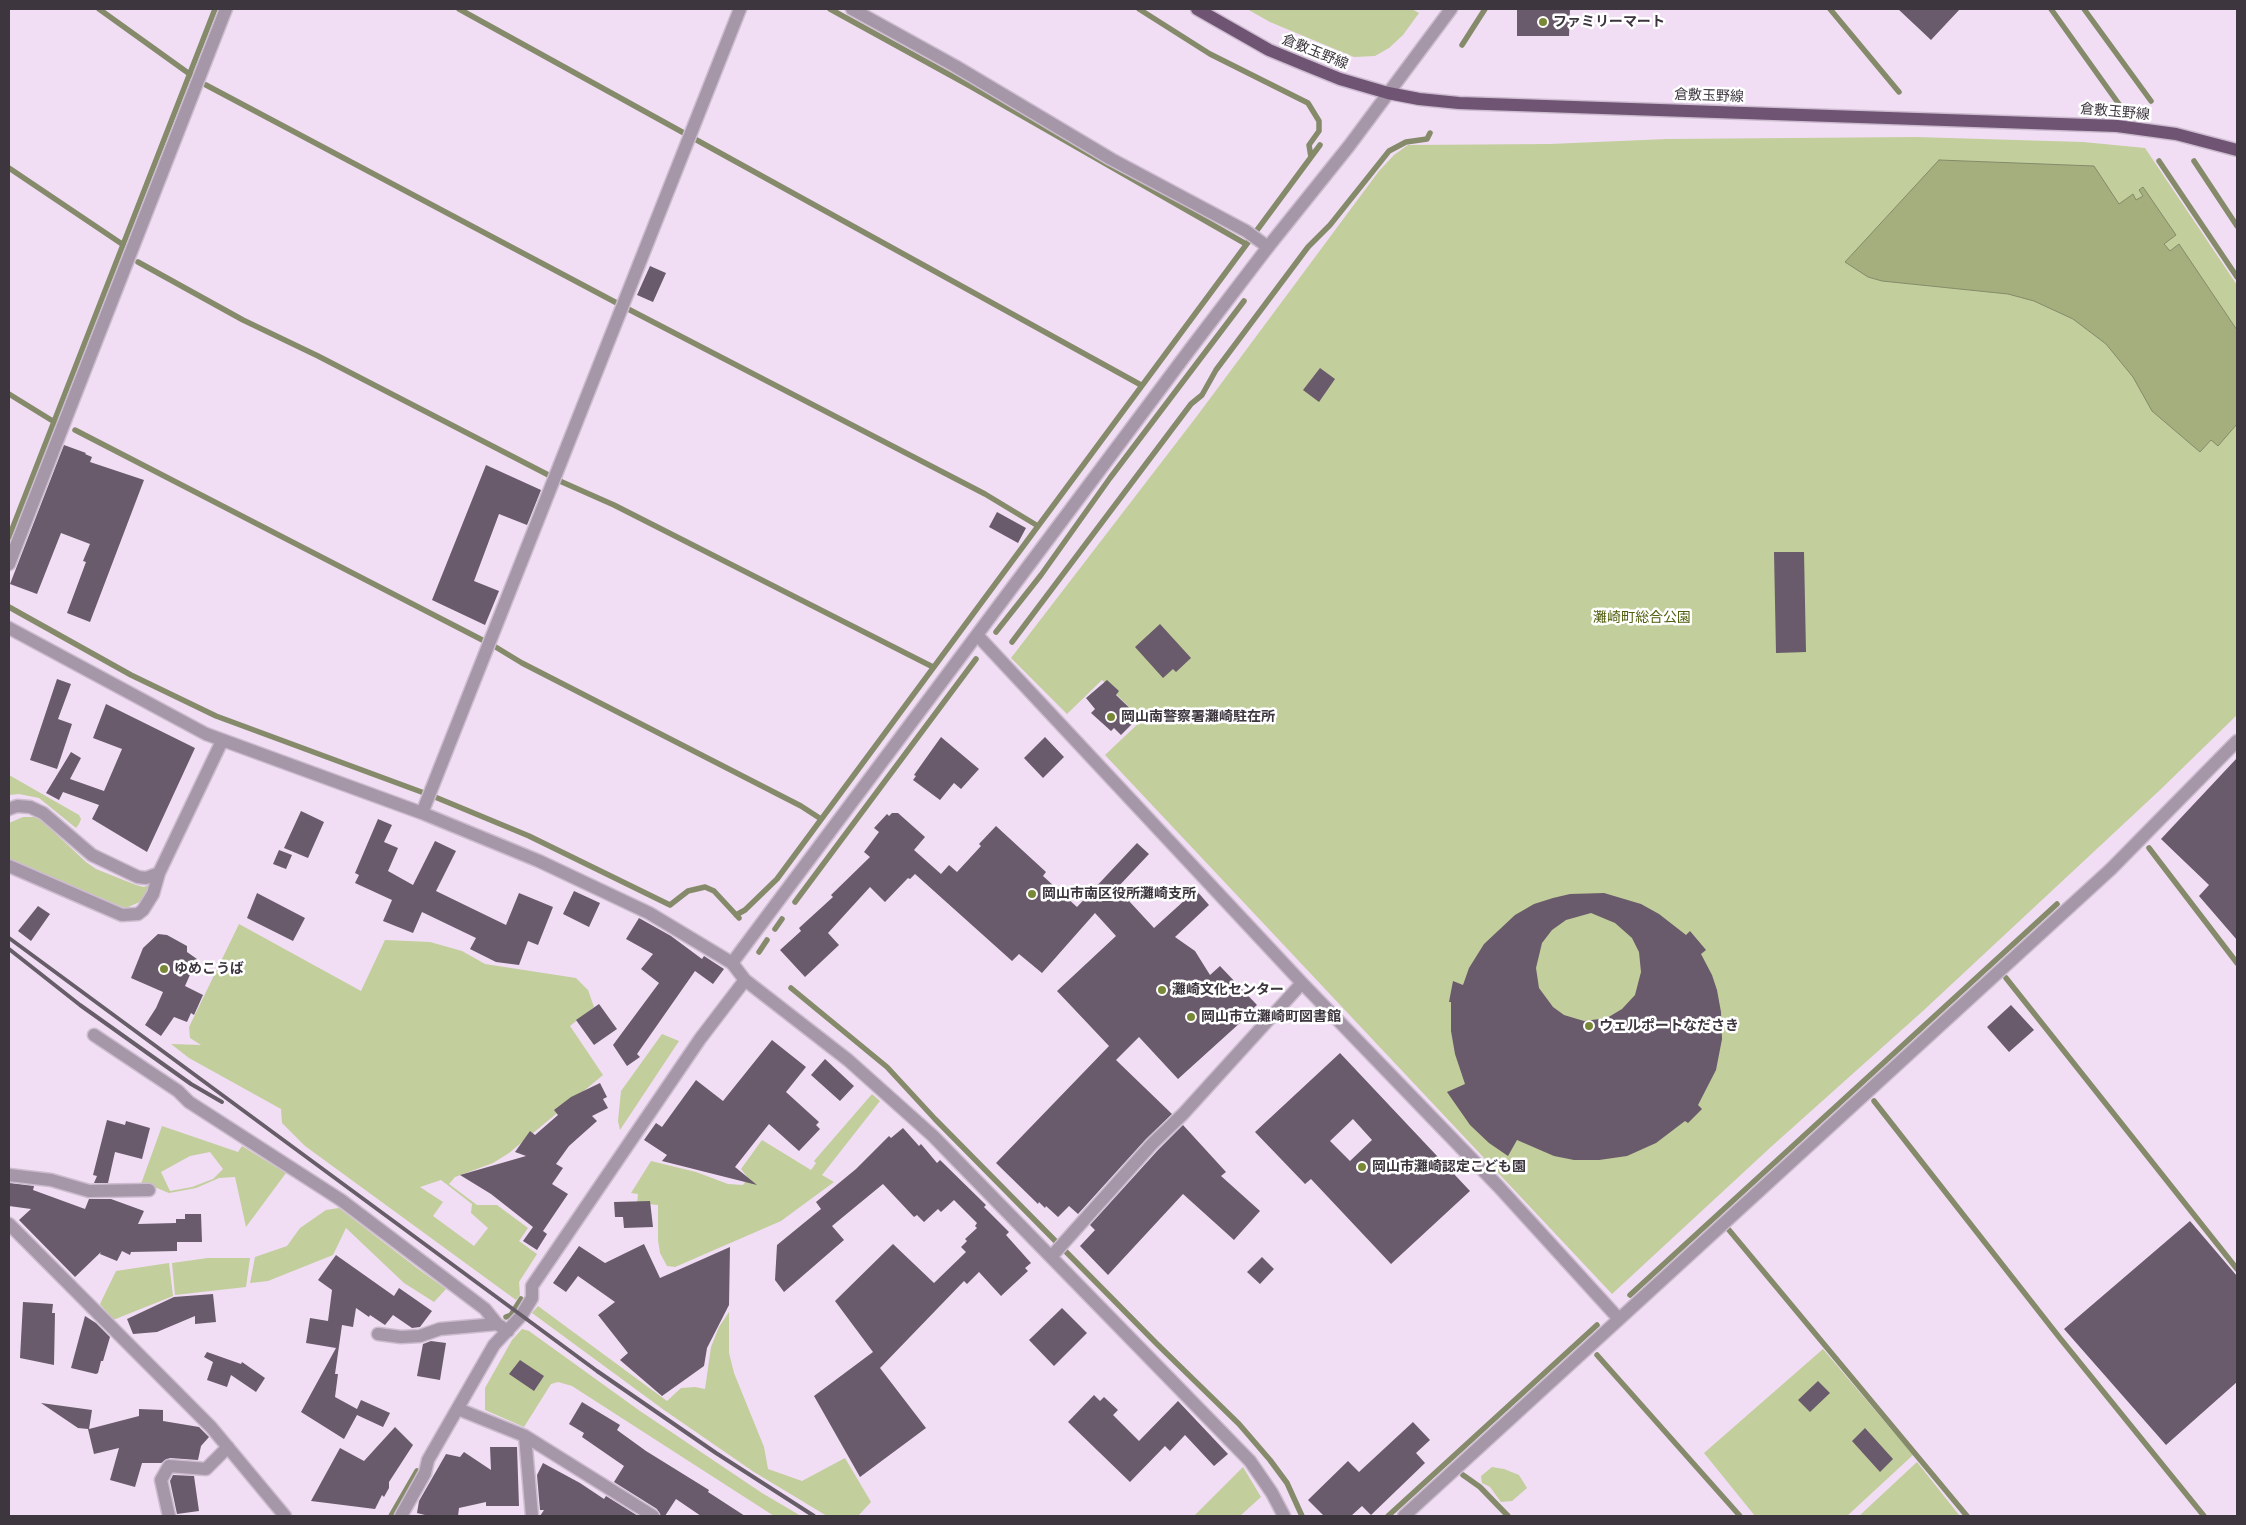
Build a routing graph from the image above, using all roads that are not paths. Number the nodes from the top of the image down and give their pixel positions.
1 (226, 9) edge
2 (740, 9) edge
3 (852, 9) edge
4 (1197, 9) edge
5 (1452, 9) edge
6 (1388, 94) junction
7 (2237, 150) edge
8 (1258, 240) junction
9 (9, 564) edge
10 (9, 628) edge
11 (978, 636) junction
12 (222, 741) junction
13 (2237, 741) edge
14 (9, 809) edge
15 (422, 813) junction
16 (9, 866) edge
17 (159, 873) junction
18 (732, 963) junction
19 (745, 980) junction
20 (1302, 983) junction
21 (94, 1035) dead end
22 (9, 1176) edge
23 (149, 1190) dead end
24 (9, 1224) edge
25 (1058, 1250) junction
26 (1619, 1319) junction
27 (497, 1324) junction
28 (508, 1331) junction
29 (378, 1334) dead end
30 (458, 1409) junction
31 (525, 1436) junction
32 (228, 1447) junction
33 (169, 1516) edge
34 (284, 1516) edge
35 (401, 1516) edge
36 (532, 1516) edge
37 (653, 1516) edge
38 (1284, 1516) edge
39 (1404, 1516) edge

1 - 9 street
2 - 15 street
3 - 8 street
4 - 6 main road, 倉敷玉野線
5 - 6 street
6 - 7 main road, 倉敷玉野線
6 - 8 street
8 - 11 street
10 - 12 street
11 - 18 street
11 - 20 street
12 - 15 street
12 - 17 street
13 - 26 street
14 - 17 street
15 - 18 street
16 - 17 street
18 - 19 street
19 - 25 street
19 - 28 street
20 - 25 street
20 - 26 street
21 - 27 street
22 - 23 street
24 - 32 street
25 - 38 street
26 - 39 street
27 - 28 street
27 - 29 street
28 - 30 street
30 - 31 street
30 - 35 street
31 - 36 street
31 - 37 street
32 - 33 street
32 - 34 street

